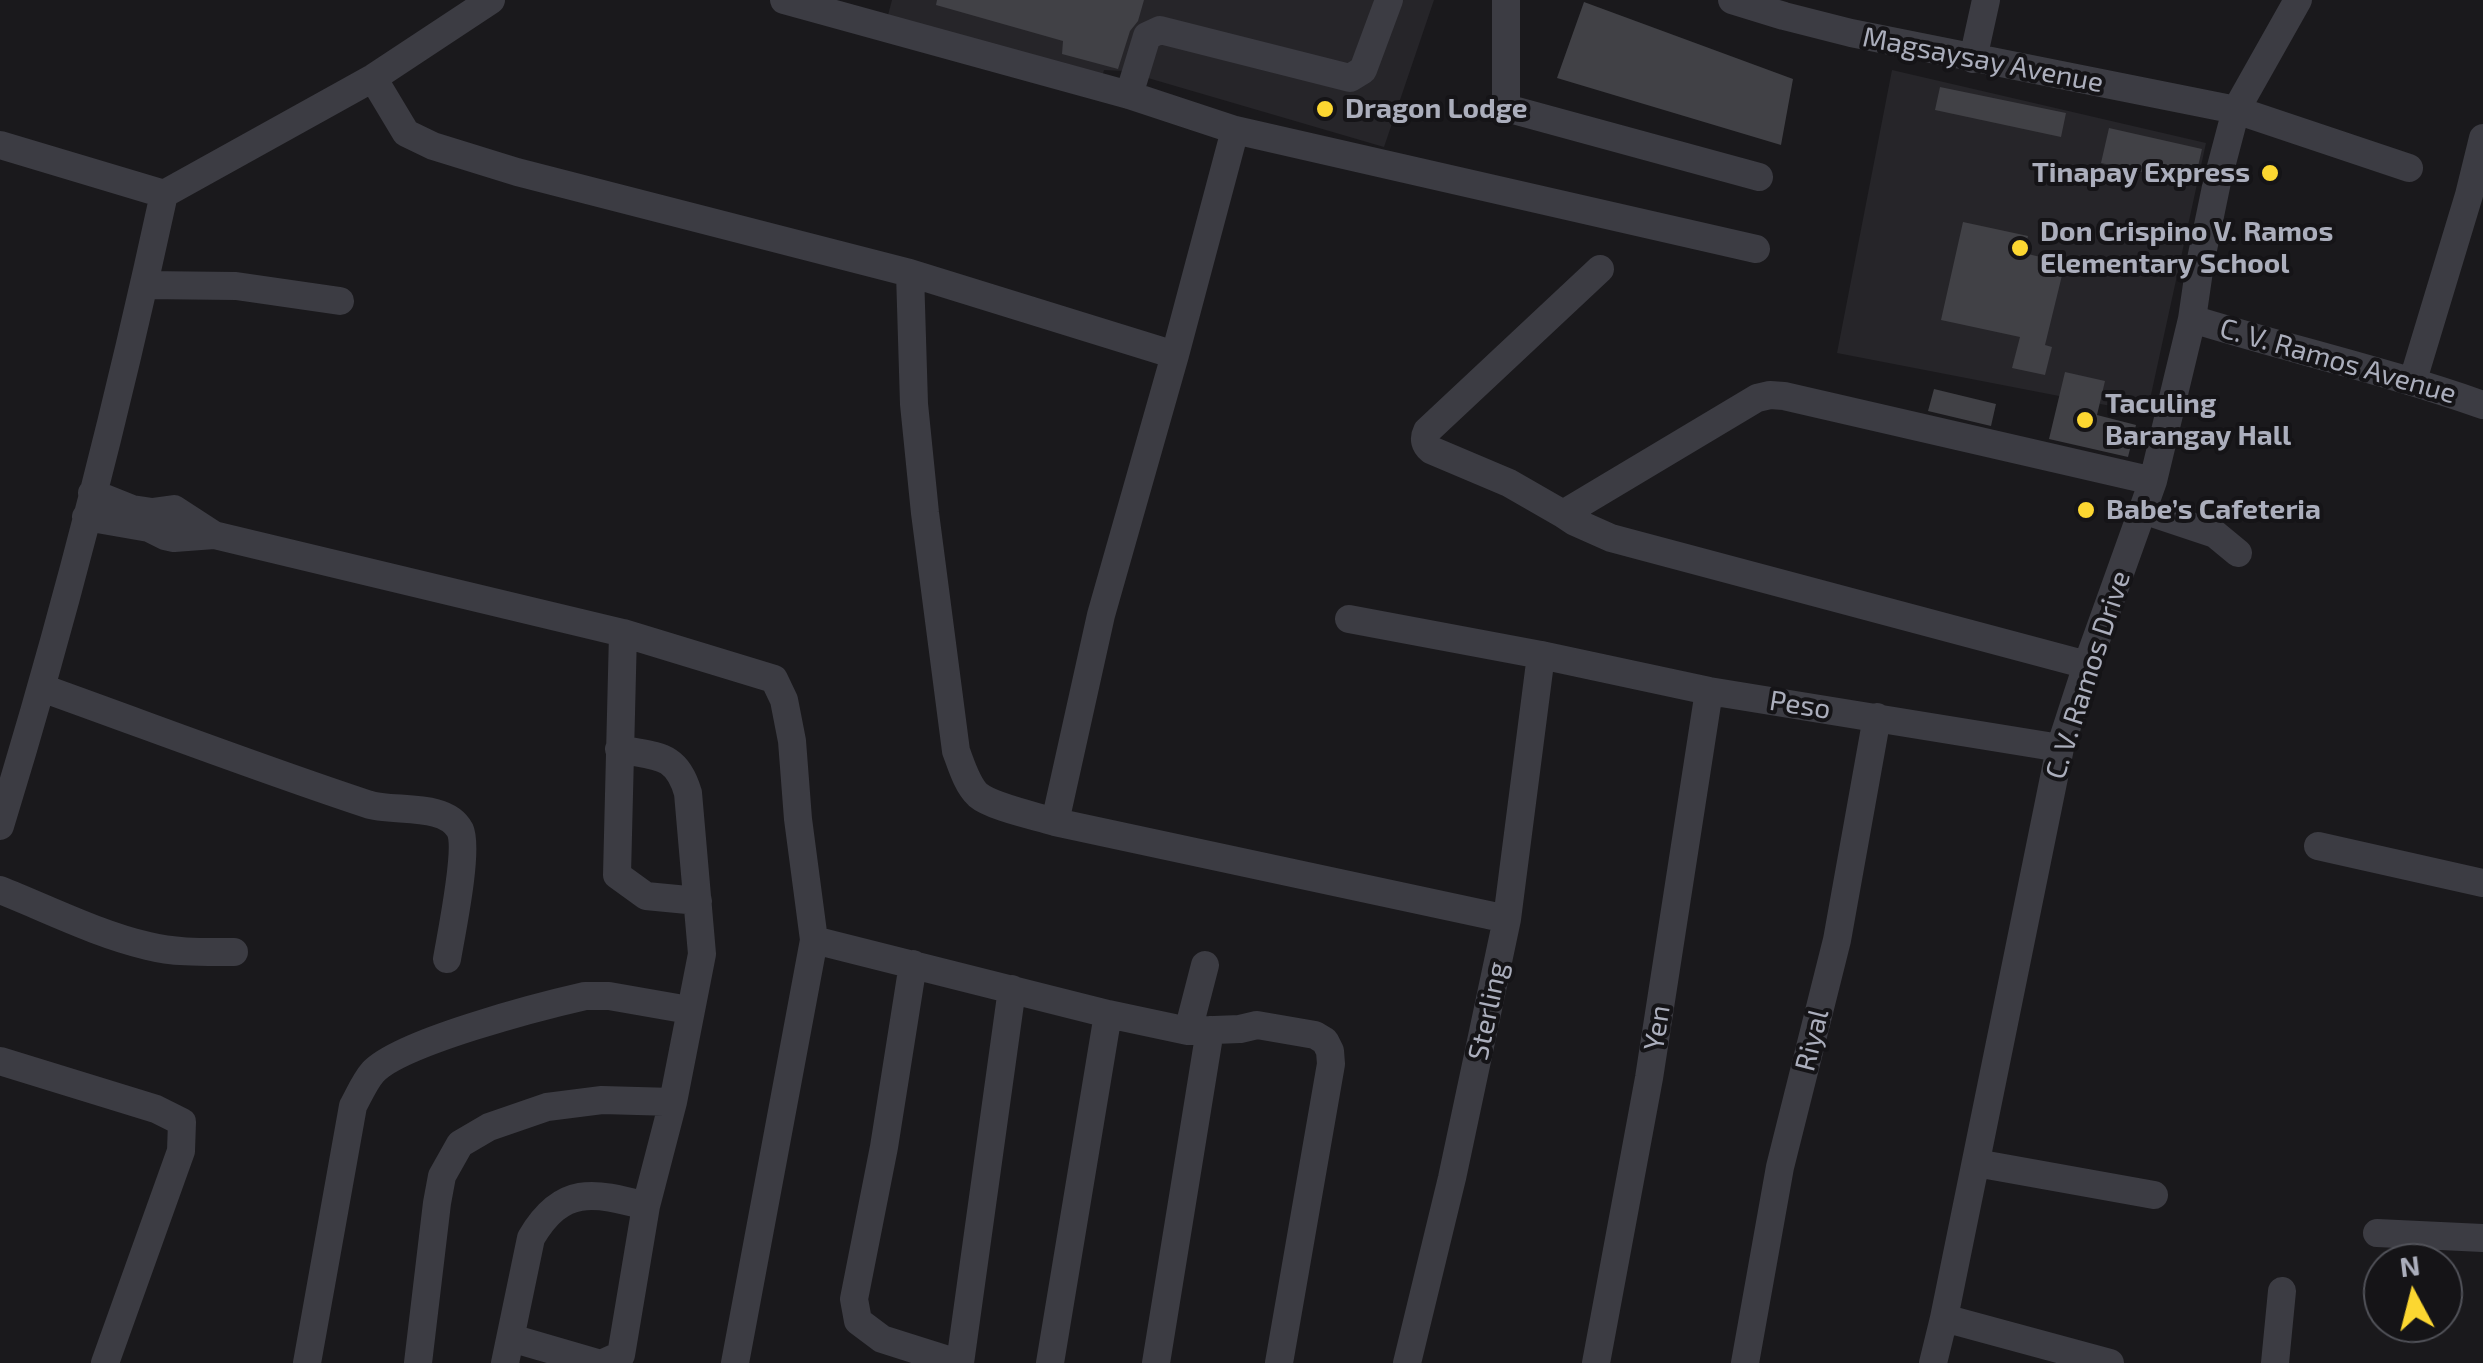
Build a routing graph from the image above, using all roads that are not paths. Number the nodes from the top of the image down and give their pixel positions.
1 (491, 0) edge
2 (784, 0) edge
3 (1389, 0) edge
4 (1506, 0) edge
5 (1732, 0) edge
6 (1986, 0) edge
7 (2298, 0) edge
8 (1974, 59) junction
9 (373, 78) junction
10 (1130, 95) junction
11 (2236, 110) junction
12 (1235, 130) junction
13 (2483, 138) edge
14 (0, 145) edge
15 (2409, 168) dead end
16 (1759, 177) dead end
17 (164, 194) junction
18 (1756, 249) dead end
19 (1600, 269) dead end
20 (910, 273) junction
21 (144, 285) junction
22 (340, 301) dead end
23 (2192, 319) junction
24 (1175, 355) junction
25 (2413, 380) junction
26 (2483, 404) edge
27 (2154, 481) junction
28 (89, 505) junction
29 (2143, 510) junction
30 (1563, 514) junction
31 (2238, 553) dead end
32 (1349, 619) dead end
33 (622, 633) junction
34 (1541, 654) junction
35 (2088, 665) junction
36 (42, 688) junction
37 (1709, 692) junction
38 (1877, 718) junction
39 (2060, 748) junction
40 (619, 749) junction
41 (1055, 822) junction
42 (0, 826) edge
43 (2318, 846) dead end
44 (2483, 883) edge
45 (0, 890) edge
46 (698, 902) junction
47 (1507, 919) junction
48 (814, 940) junction
49 (234, 952) dead end
50 (447, 959) dead end
51 (913, 964) junction
52 (1204, 966) dead end
53 (1012, 989) junction
54 (689, 1010) junction
55 (1108, 1014) junction
56 (1199, 1031) junction
57 (0, 1061) edge
58 (673, 1102) junction
59 (1976, 1163) junction
60 (2154, 1195) dead end
61 (646, 1206) junction
62 (2376, 1233) dead end
63 (2483, 1238) edge
64 (2282, 1291) dead end
65 (1944, 1318) junction
66 (508, 1351) edge
67 (105, 1363) edge
68 (308, 1363) edge
69 (418, 1363) edge
70 (600, 1363) edge
71 (734, 1363) edge
72 (959, 1363) edge
73 (1050, 1363) edge
74 (1156, 1363) edge
75 (1279, 1363) edge
76 (1407, 1363) edge
77 (1596, 1363) edge
78 (1744, 1363) edge
79 (1933, 1363) edge
80 (2110, 1363) edge
81 (2275, 1363) edge

1 - 9 street
2 - 10 street
3 - 10 street
4 - 16 street
5 - 8 street, Magsaysay Avenue
6 - 8 street
7 - 11 street, C. V. Ramos Drive
8 - 11 street, Magsaysay Avenue
9 - 17 street
9 - 20 street
10 - 12 street
11 - 15 street, Magsaysay Avenue
11 - 23 street, C. V. Ramos Drive
12 - 18 street
12 - 24 street
13 - 25 street
14 - 17 street
17 - 21 street
19 - 30 street
20 - 24 street
20 - 41 street
21 - 22 street
21 - 28 street
23 - 25 street, C. V. Ramos Avenue
23 - 27 street, C. V. Ramos Drive
24 - 41 street
25 - 26 street, C. V. Ramos Avenue
27 - 29 street, C. V. Ramos Drive
27 - 30 street
28 - 33 street
28 - 36 street
29 - 31 street
29 - 35 street, C. V. Ramos Drive
30 - 35 street
32 - 34 street, Peso
33 - 40 street
33 - 48 street
34 - 37 street, Peso
34 - 47 street, Sterling
35 - 39 street, C. V. Ramos Drive
36 - 42 street
36 - 50 street
37 - 38 street, Peso
37 - 77 street, Yen
38 - 39 street, Peso
38 - 78 street, Riyal
39 - 59 street, C. V. Ramos Drive
40 - 46 street
40 - 46 street
41 - 47 street
43 - 44 street
45 - 49 street
46 - 54 street
47 - 76 street, Sterling
48 - 51 street
48 - 71 street
51 - 53 street
51 - 72 street
52 - 56 street
53 - 55 street
53 - 72 street
54 - 58 street
54 - 68 street
55 - 56 street
55 - 73 street
56 - 74 street
56 - 75 street
57 - 67 street
58 - 61 street
58 - 69 street
59 - 60 street
59 - 65 street, C. V. Ramos Drive
61 - 66 street
61 - 70 street
62 - 63 street
64 - 81 street
65 - 79 street, C. V. Ramos Drive
65 - 80 street
66 - 70 street

